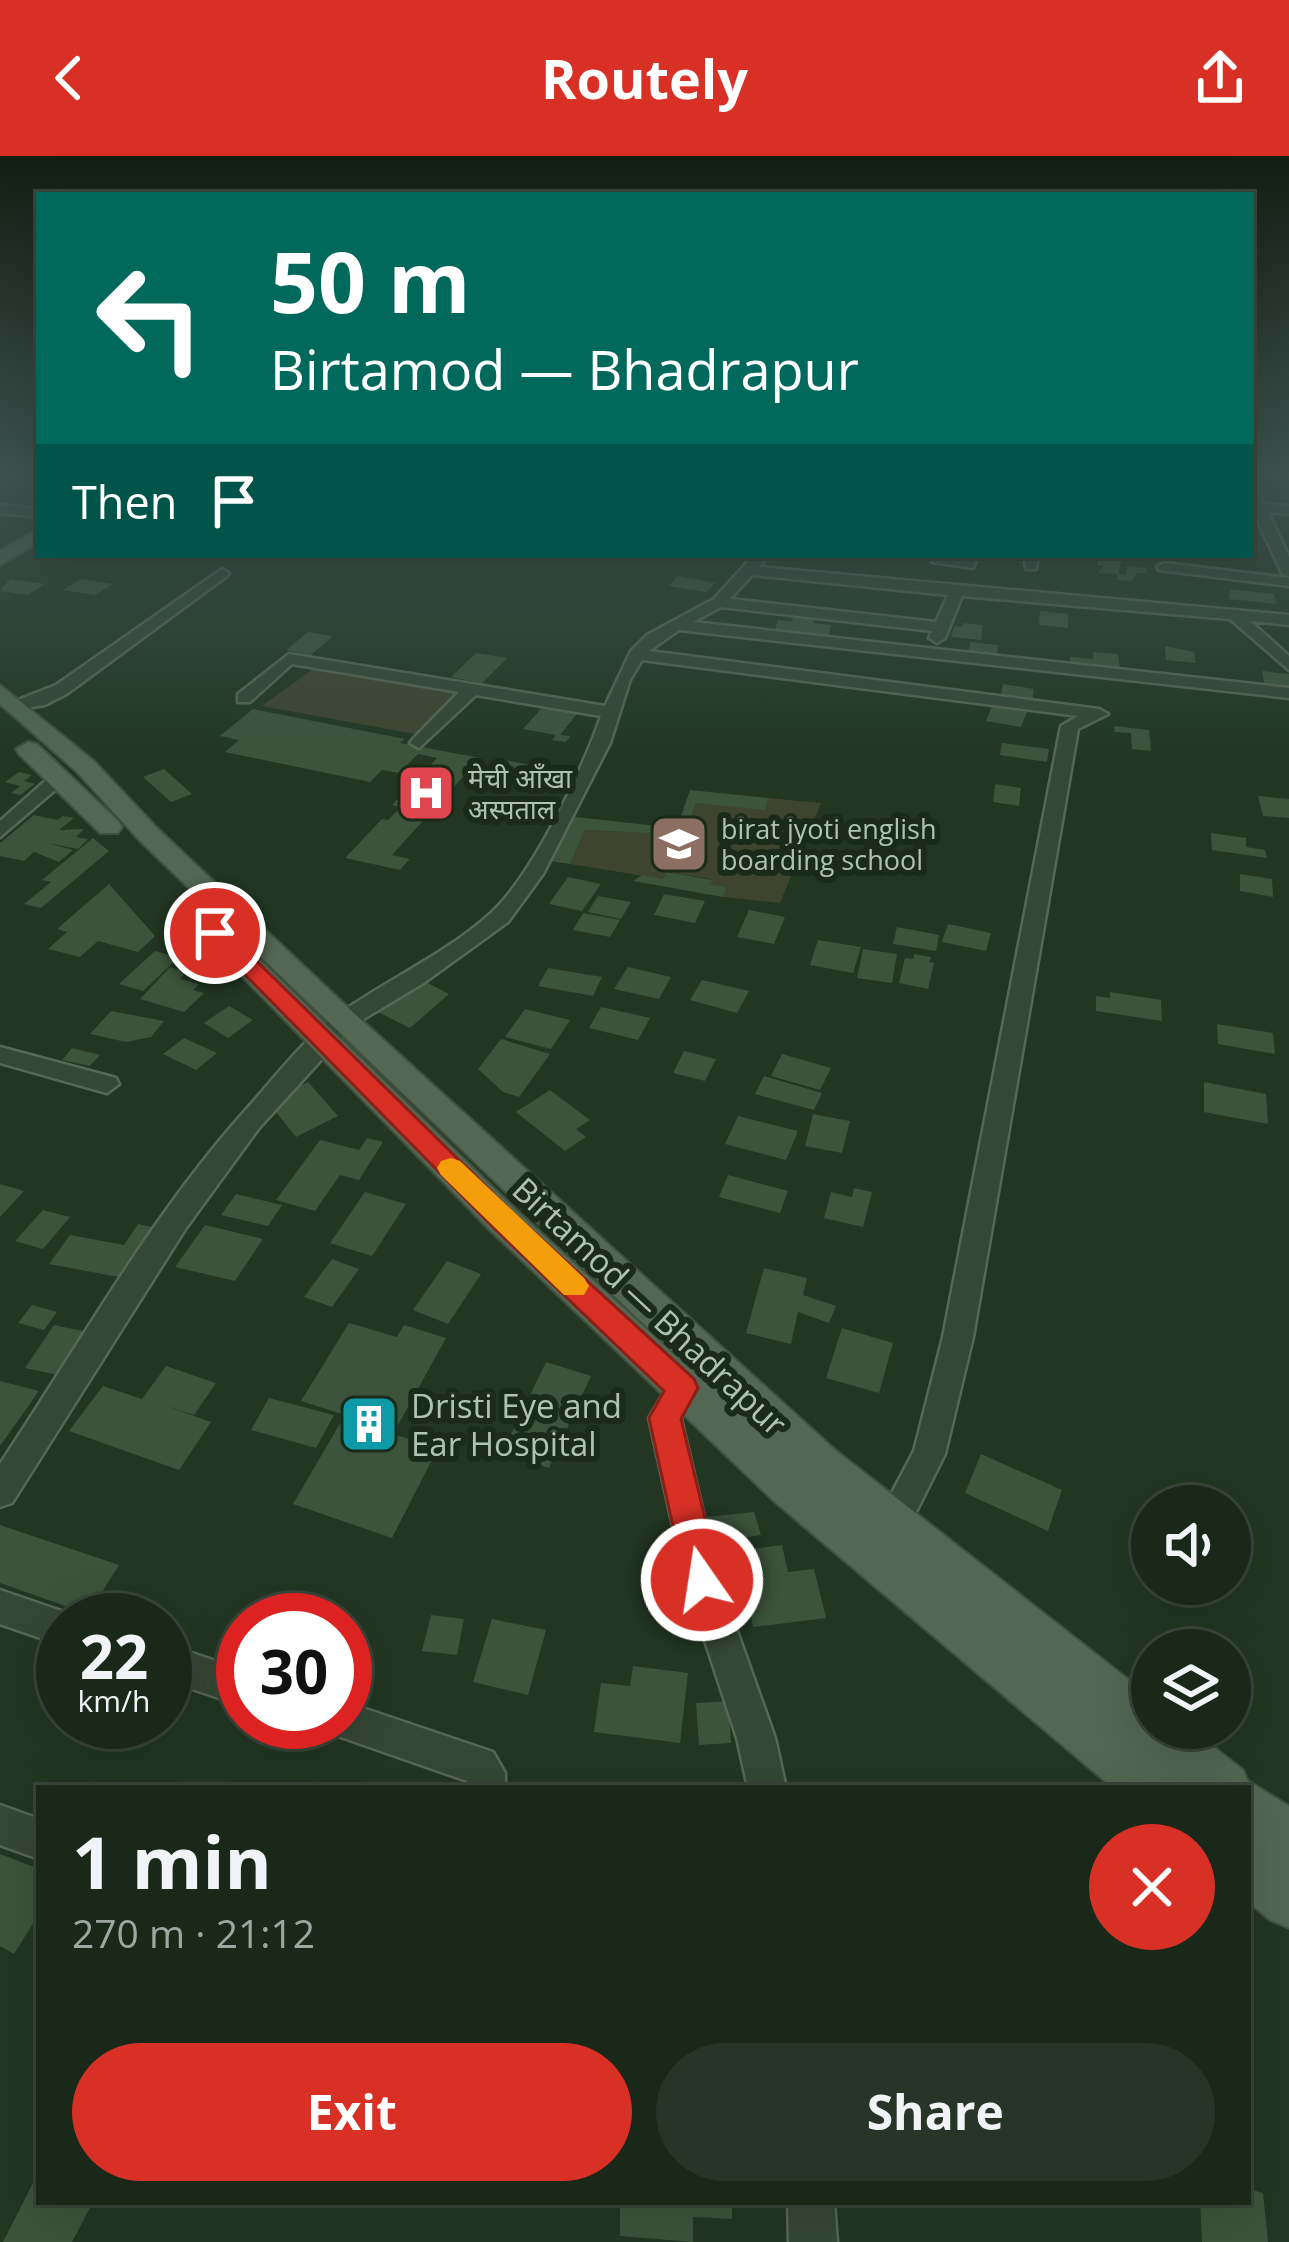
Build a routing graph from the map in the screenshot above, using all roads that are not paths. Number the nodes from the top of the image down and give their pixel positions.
1 (750, 570) edge
2 (809, 570) edge
3 (1192, 570) edge
4 (222, 573) dead end
5 (1289, 582) edge
6 (957, 591) junction
7 (719, 602) junction
8 (1235, 616) junction
9 (1289, 620) edge
10 (676, 625) junction
11 (637, 654) junction
12 (1289, 664) edge
13 (1100, 672) junction
14 (471, 690) junction
15 (1289, 693) edge
16 (244, 698) dead end
17 (5, 707) edge
18 (611, 712) junction
19 (1099, 714) junction
20 (419, 743) dead end
21 (60, 778) junction
22 (0, 831) edge
23 (136, 838) junction
24 (335, 1032) junction
25 (0, 1055) edge
26 (107, 1084) dead end
27 (643, 1325) junction
28 (683, 1388) junction
29 (0, 1492) edge
30 (893, 1523) junction
31 (0, 1607) edge
32 (36, 1619) edge
33 (372, 1730) edge
34 (486, 1785) edge
35 (765, 1785) edge
36 (1149, 1785) edge
37 (1221, 1785) edge
38 (1251, 1809) edge
39 (0, 1825) edge
40 (36, 1838) edge
41 (1289, 1840) edge
42 (1251, 1869) edge
43 (1289, 1901) edge
44 (811, 2205) edge
45 (814, 2242) edge

1 - 7 street
2 - 6 street
3 - 5 street
4 - 17 street
6 - 7 street
6 - 8 street
7 - 10 street
8 - 9 street
8 - 12 street
10 - 11 street
10 - 13 street
11 - 18 street
11 - 19 street
13 - 15 street
13 - 19 street
14 - 16 street
14 - 18 street
14 - 20 street
17 - 21 main road, Birtamod — Bhadrapur
17 - 23 main road, Birtamod — Bhadrapur
18 - 24 street
19 - 30 street
21 - 22 street
21 - 23 main road, Birtamod — Bhadrapur
23 - 24 main road, Birtamod — Bhadrapur
24 - 27 main road, Birtamod — Bhadrapur
24 - 29 street
25 - 26 street
27 - 28 main road, Birtamod — Bhadrapur
27 - 30 main road, Birtamod — Bhadrapur
28 - 35 street
28 - 36 main road, Birtamod — Bhadrapur
30 - 37 main road, Birtamod — Bhadrapur
31 - 32 street
33 - 34 street
38 - 41 main road
39 - 40 street
42 - 43 main road
44 - 45 street

